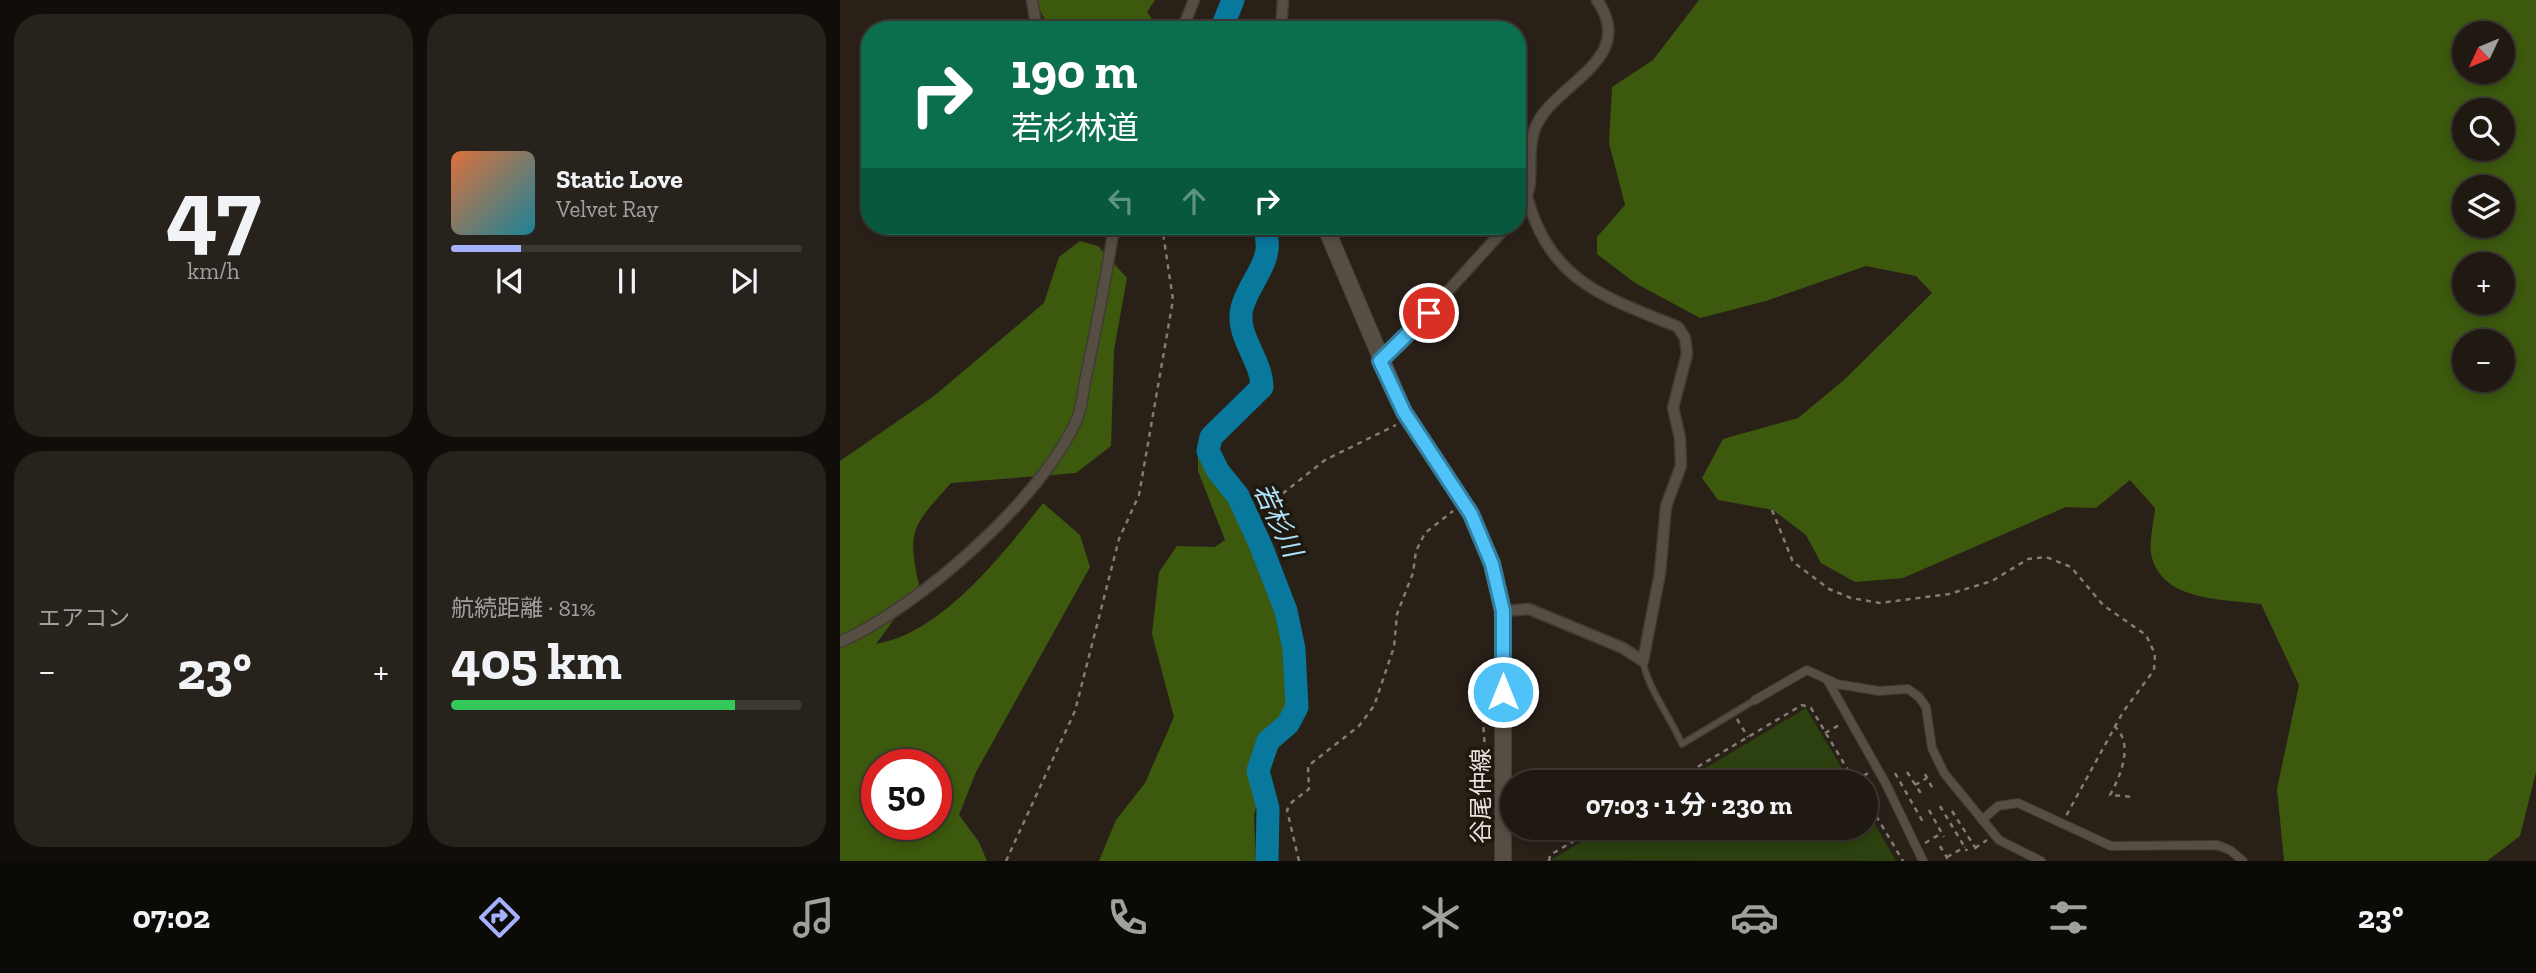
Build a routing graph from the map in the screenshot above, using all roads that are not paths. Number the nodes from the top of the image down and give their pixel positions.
1 (1032, 0) edge
2 (1194, 0) edge
3 (1283, 0) edge
4 (1597, 0) edge
5 (1036, 21) edge
6 (1186, 21) edge
7 (1282, 21) edge
8 (1528, 200) junction
9 (1526, 202) edge
10 (1113, 235) edge
11 (1329, 235) edge
12 (1499, 235) edge
13 (1380, 361) junction
14 (1503, 611) junction
15 (840, 642) edge
16 (1643, 661) junction
17 (1827, 679) junction
18 (1755, 700) joint
19 (1982, 820) junction
20 (1503, 861) edge
21 (1923, 861) edge
22 (2041, 861) edge
23 (2243, 861) edge

1 - 5 street
2 - 6 street
3 - 7 street
4 - 8 street
8 - 9 street
8 - 16 street
10 - 15 street
11 - 13 main road, 谷尾仲線
12 - 13 street
13 - 14 main road, 谷尾仲線
14 - 16 street
14 - 20 main road, 谷尾仲線
16 - 18 lane
17 - 18 street
17 - 19 street
17 - 21 street
19 - 22 street
19 - 23 street

